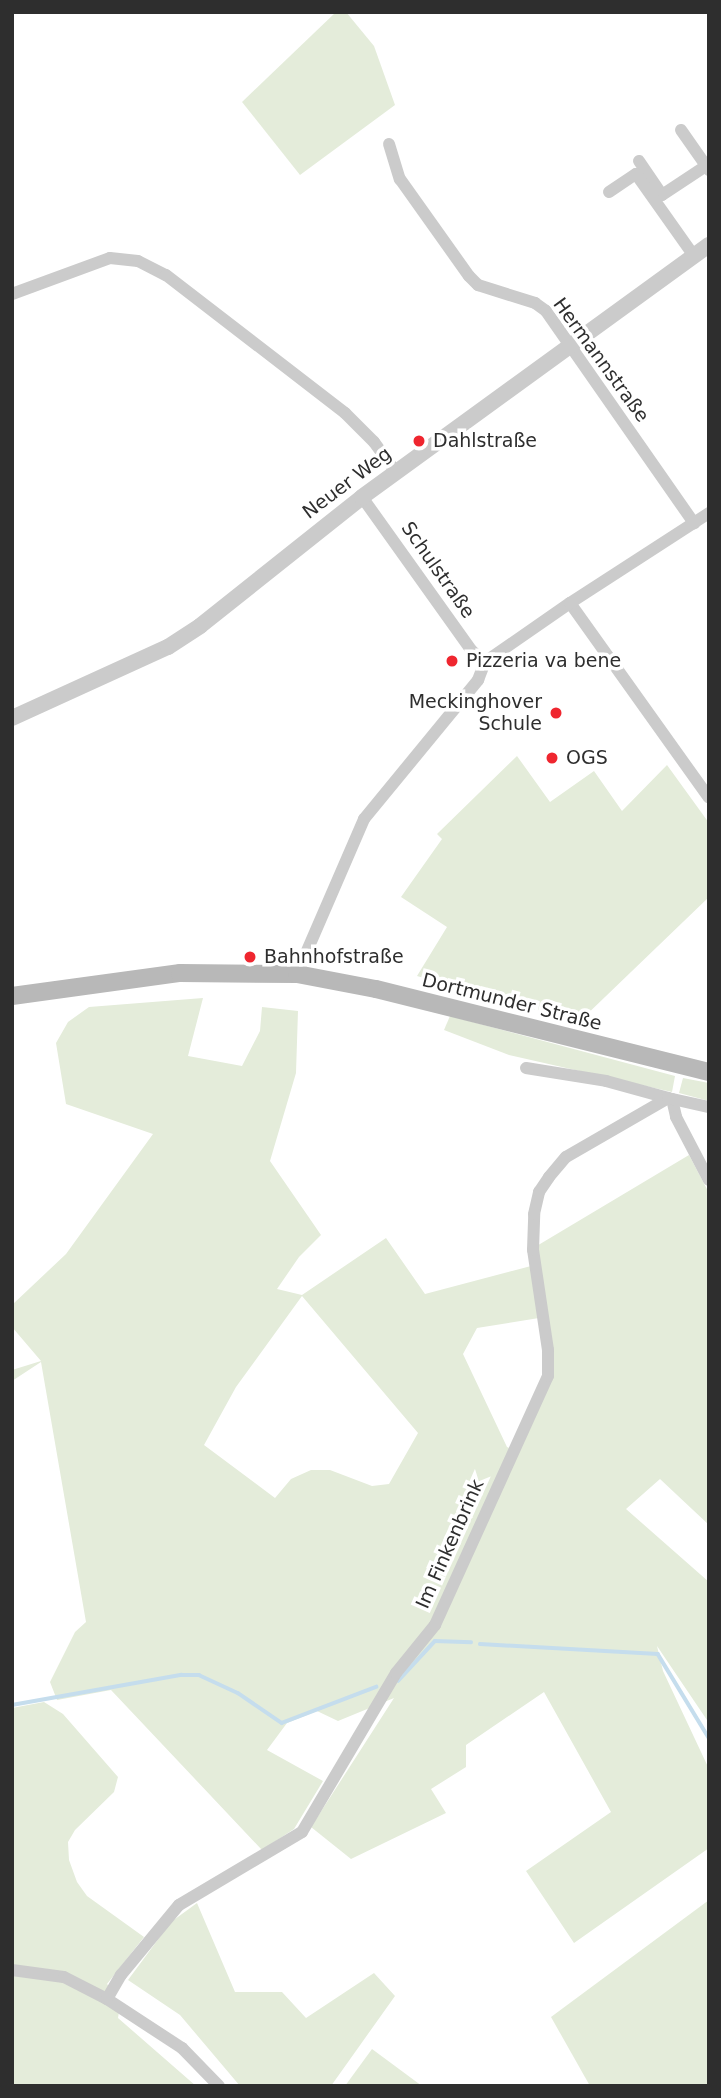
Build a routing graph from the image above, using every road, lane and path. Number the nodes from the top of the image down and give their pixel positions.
1 (681, 130) dead end
2 (389, 144) dead end
3 (639, 161) dead end
4 (707, 168) edge
5 (609, 192) dead end
6 (658, 197) junction
7 (709, 245) edge
8 (694, 256) junction
9 (12, 293) edge
10 (568, 347) junction
11 (396, 472) junction
12 (362, 497) junction
13 (709, 513) edge
14 (694, 523) junction
15 (570, 603) junction
16 (485, 662) junction
17 (12, 718) edge
18 (709, 798) edge
19 (297, 974) junction
20 (12, 996) edge
21 (526, 1068) dead end
22 (709, 1072) edge
23 (670, 1099) junction
24 (709, 1107) edge
25 (709, 1181) edge
26 (12, 1970) edge
27 (107, 1998) junction
28 (219, 2086) edge

1 - 4 street
2 - 10 street, Hermannstraße
3 - 6 street
4 - 6 street
5 - 6 street
6 - 8 street
7 - 8 street, Neuer Weg
8 - 10 street, Neuer Weg
9 - 11 street
10 - 11 street, Neuer Weg
10 - 14 street, Hermannstraße
11 - 12 street, Neuer Weg
12 - 16 street, Schulstraße
12 - 17 street, Neuer Weg
13 - 14 street
14 - 15 street
15 - 16 street
15 - 18 street
16 - 19 street
19 - 20 main road, Dortmunder Straße
19 - 22 main road, Dortmunder Straße
21 - 23 street
23 - 24 street
23 - 25 street
23 - 27 street, Im Finkenbrink
26 - 27 street
27 - 28 street

